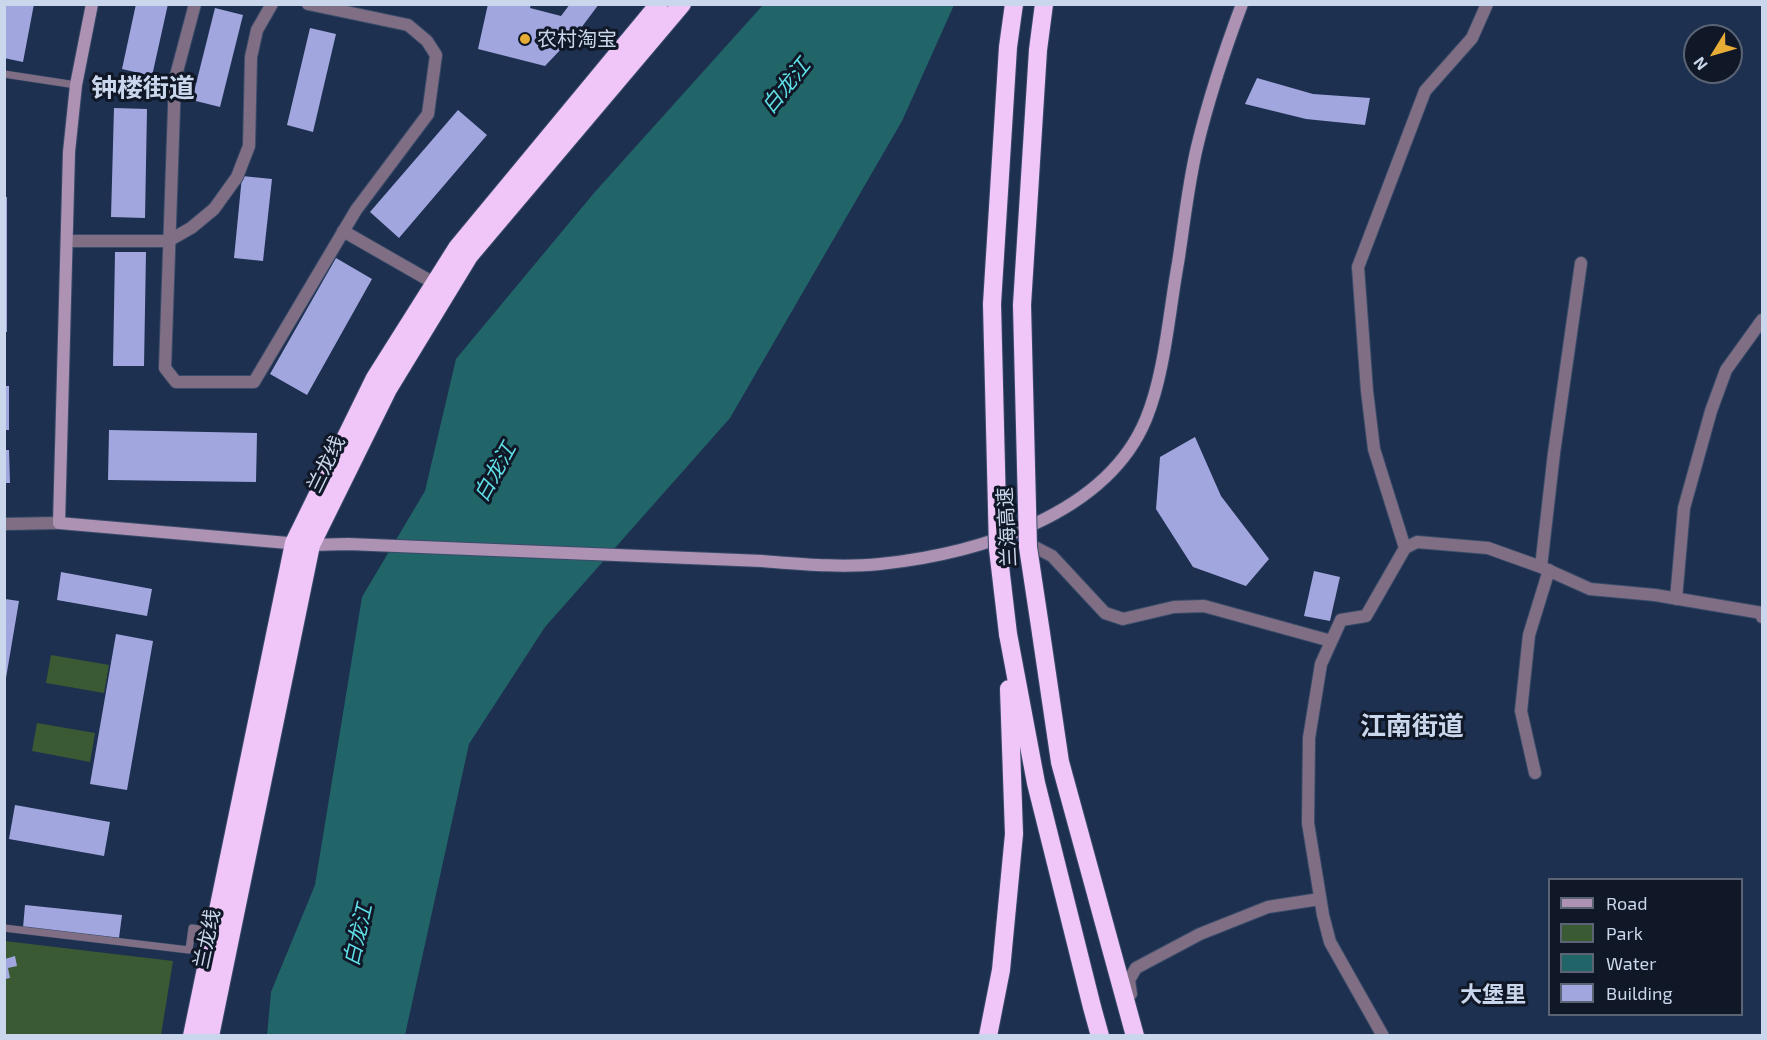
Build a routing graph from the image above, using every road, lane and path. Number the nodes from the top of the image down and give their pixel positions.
1 (92, 4) edge
2 (195, 4) edge
3 (272, 4) edge
4 (308, 4) edge
5 (659, 4) edge
6 (682, 4) edge
7 (1014, 4) edge
8 (1044, 4) edge
9 (1242, 4) edge
10 (1487, 4) edge
11 (4, 74) edge
12 (76, 85) junction
13 (343, 231) junction
14 (67, 241) junction
15 (168, 241) junction
16 (1581, 263) dead end
17 (441, 287) junction
18 (1762, 320) edge
19 (59, 523) junction
20 (4, 524) edge
21 (1014, 534) junction
22 (303, 544) junction
23 (1406, 548) junction
24 (1545, 569) junction
25 (1676, 599) junction
26 (1762, 617) edge
27 (1008, 634) junction
28 (1331, 641) junction
29 (1535, 773) dead end
30 (1320, 899) junction
31 (4, 928) edge
32 (214, 931) junction
33 (192, 1035) edge
34 (210, 1035) edge
35 (988, 1035) edge
36 (1101, 1035) edge
37 (1138, 1035) edge
38 (1383, 1035) edge

1 - 12 street
2 - 15 street
3 - 15 street
4 - 13 street
5 - 17 highway, 兰龙线
6 - 17 highway, 兰龙线
7 - 27 highway, 兰海高速, bridge
8 - 37 highway, 兰海高速, bridge
9 - 21 street
10 - 23 street
11 - 12 lane
12 - 14 street
13 - 15 street
13 - 17 street
14 - 15 street
14 - 19 street
16 - 24 street
17 - 22 highway, 兰龙线
18 - 25 street
19 - 20 street
19 - 22 street
21 - 22 street
21 - 28 street
22 - 32 highway, 兰龙线
22 - 34 highway, 兰龙线
23 - 24 street
23 - 28 street
24 - 25 street
24 - 29 street
25 - 26 street
27 - 35 highway
27 - 36 highway, 兰海高速
28 - 30 street
30 - 37 street
30 - 38 street
31 - 32 lane
32 - 33 highway, 兰龙线

